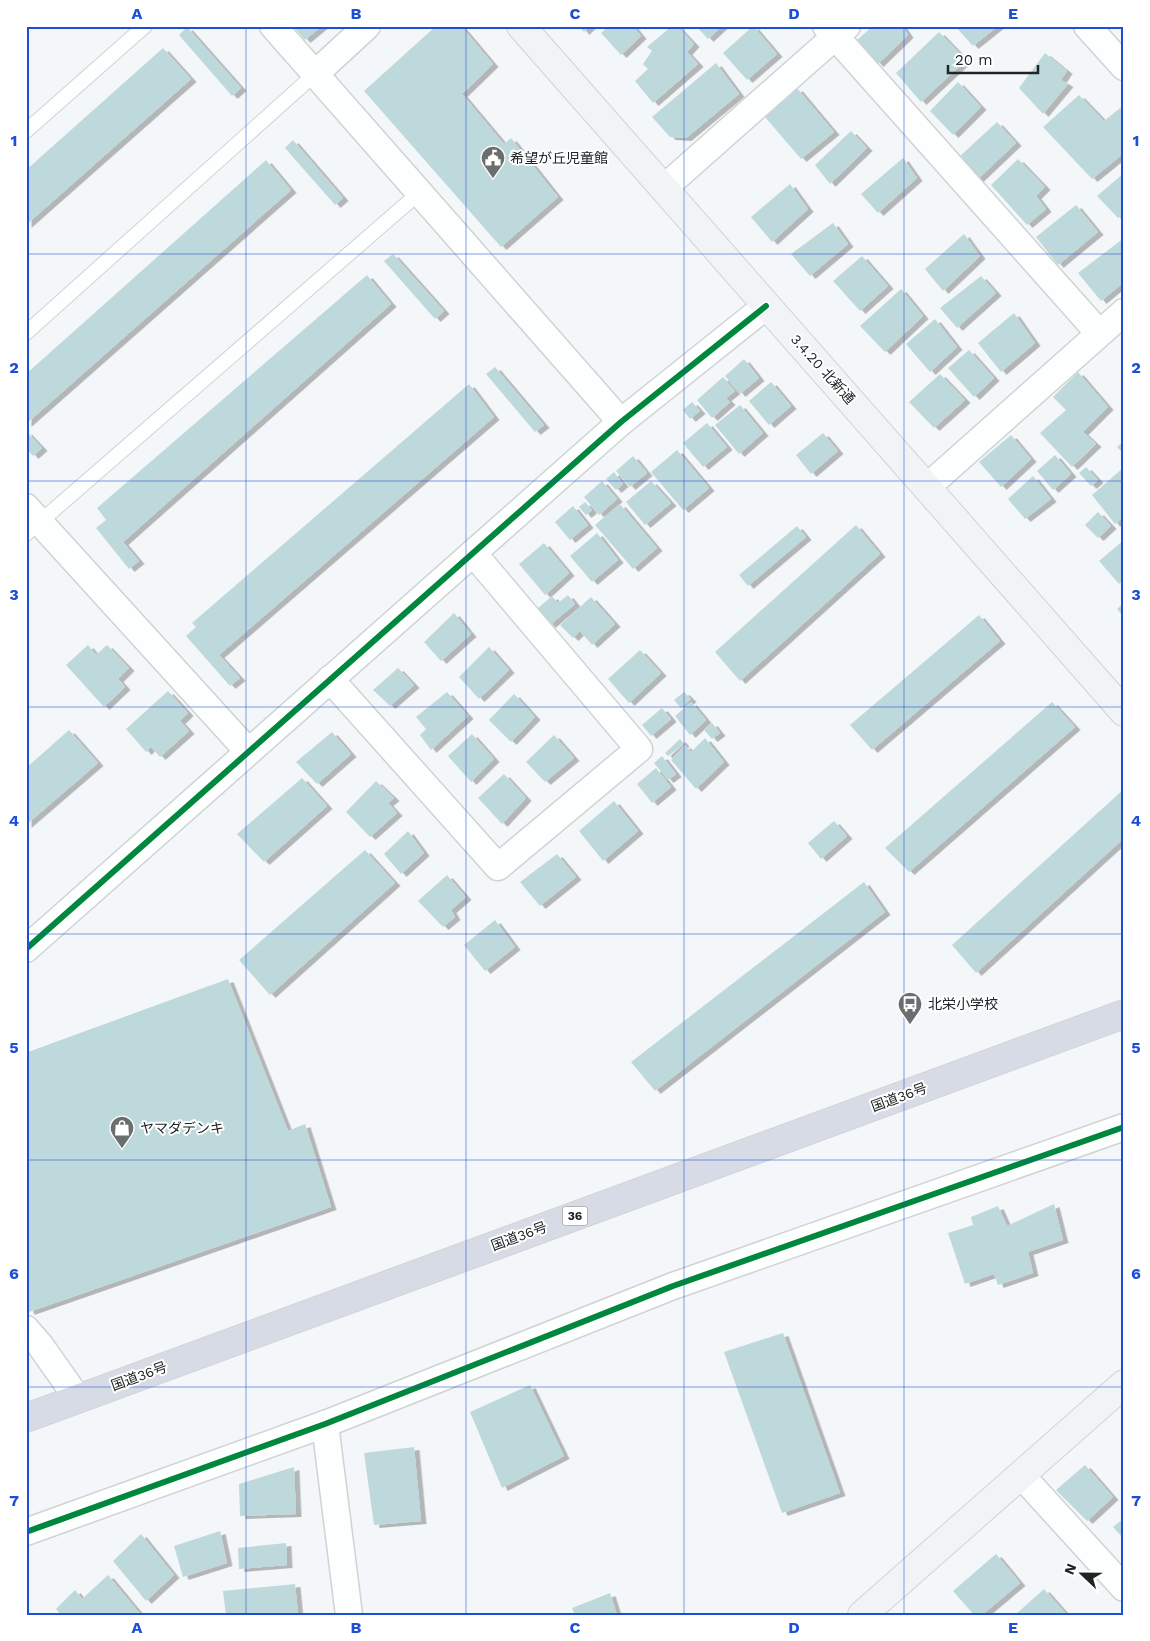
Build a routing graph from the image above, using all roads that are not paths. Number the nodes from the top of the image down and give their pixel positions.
1 (145, 26) edge
2 (273, 26) edge
3 (367, 26) edge
4 (521, 26) edge
5 (1087, 26) edge
6 (836, 30) edge
7 (1124, 67) edge
8 (315, 74) junction
9 (26, 131) edge
10 (664, 188) junction
11 (419, 192) junction
12 (766, 306) junction
13 (1124, 312) edge
14 (26, 333) edge
15 (1099, 333) junction
16 (621, 422) junction
17 (927, 486) junction
18 (31, 521) edge
19 (473, 553) junction
20 (330, 679) junction
21 (1124, 712) edge
22 (248, 750) junction
23 (26, 949) edge
24 (1124, 1014) edge
25 (1124, 1127) edge
26 (26, 1329) edge
27 (1124, 1384) edge
28 (78, 1399) junction
29 (26, 1418) edge
30 (325, 1424) junction
31 (1021, 1475) junction
32 (26, 1532) edge
33 (1124, 1588) edge
34 (349, 1615) edge
35 (862, 1615) edge

1 - 9 lane
2 - 8 street
3 - 8 street
4 - 10 street, 3.4.20 北新通
5 - 7 street
6 - 10 street
6 - 15 street
8 - 11 street
8 - 14 lane
10 - 12 street, 3.4.20 北新通
11 - 16 street
11 - 18 lane
12 - 16 street
12 - 17 street, 3.4.20 北新通
13 - 15 street
15 - 17 street
16 - 19 street
17 - 21 street, 3.4.20 北新通
18 - 22 street
19 - 20 street
19 - 20 street
20 - 22 street
22 - 23 street
24 - 28 highway, 国道36号 / 36
25 - 30 street
26 - 28 street
27 - 31 street
28 - 29 highway, 国道36号 / 36
30 - 32 street
30 - 34 street
31 - 33 street
31 - 35 street

